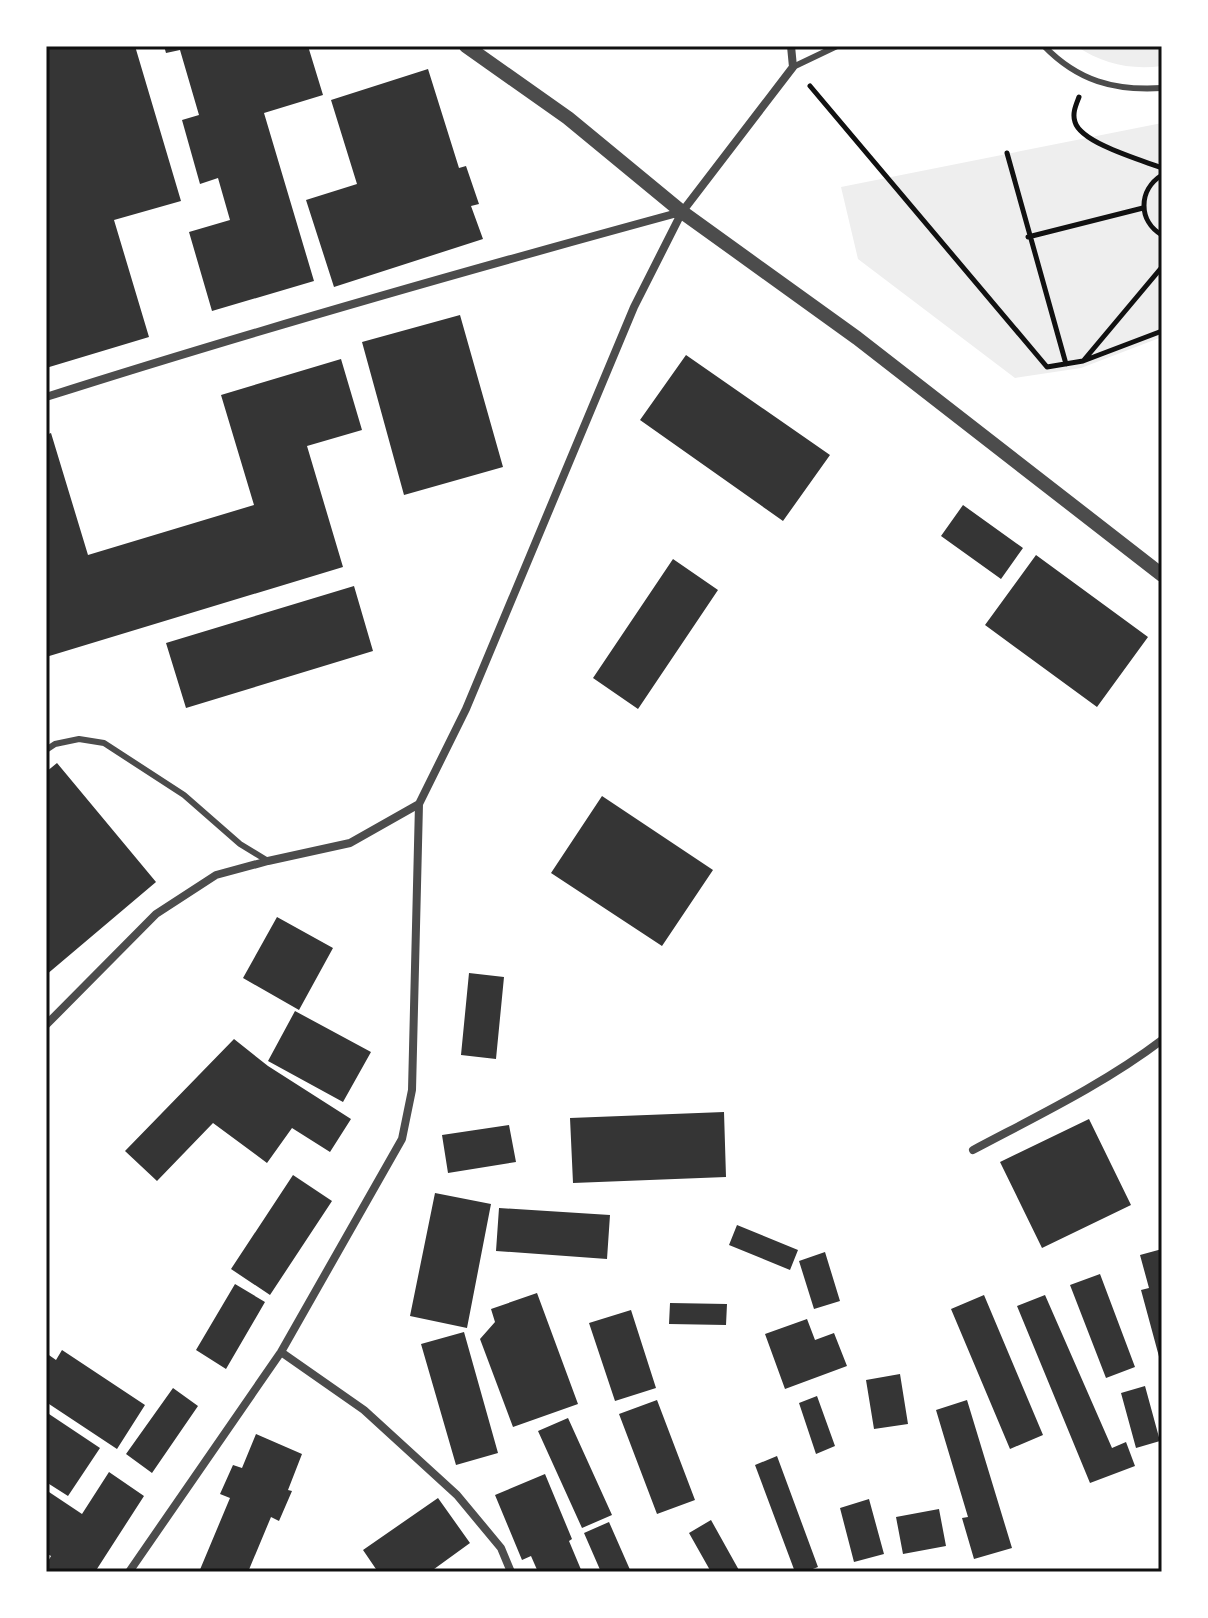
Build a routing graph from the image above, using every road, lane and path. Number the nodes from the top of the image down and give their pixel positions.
1 (466, 46) edge
2 (791, 46) edge
3 (837, 46) edge
4 (1044, 46) edge
5 (793, 67) junction
6 (1087, 77) junction
7 (1162, 88) edge
8 (1007, 153) dead end
9 (1162, 168) edge
10 (1162, 175) edge
11 (1143, 208) junction
12 (682, 212) junction
13 (1162, 235) edge
14 (1028, 237) junction
15 (1162, 267) edge
16 (1162, 331) edge
17 (1083, 361) junction
18 (1066, 364) junction
19 (46, 397) edge
20 (1162, 575) edge
21 (46, 750) edge
22 (419, 804) junction
23 (268, 861) junction
24 (46, 1025) edge
25 (1162, 1040) edge
26 (973, 1150) dead end
27 (281, 1352) junction
28 (129, 1572) edge
29 (511, 1572) edge

1 - 12 street
2 - 5 street
3 - 5 lane
4 - 6 lane
5 - 12 street
5 - 18 path
6 - 7 lane
6 - 9 path
8 - 14 path
10 - 11 path
11 - 13 path
11 - 14 path
12 - 19 street
12 - 20 street
12 - 22 street
14 - 18 path
15 - 17 path
16 - 17 path
17 - 18 path
21 - 23 lane
22 - 23 street
22 - 27 street
23 - 24 street
25 - 26 street
27 - 28 street
27 - 29 street

